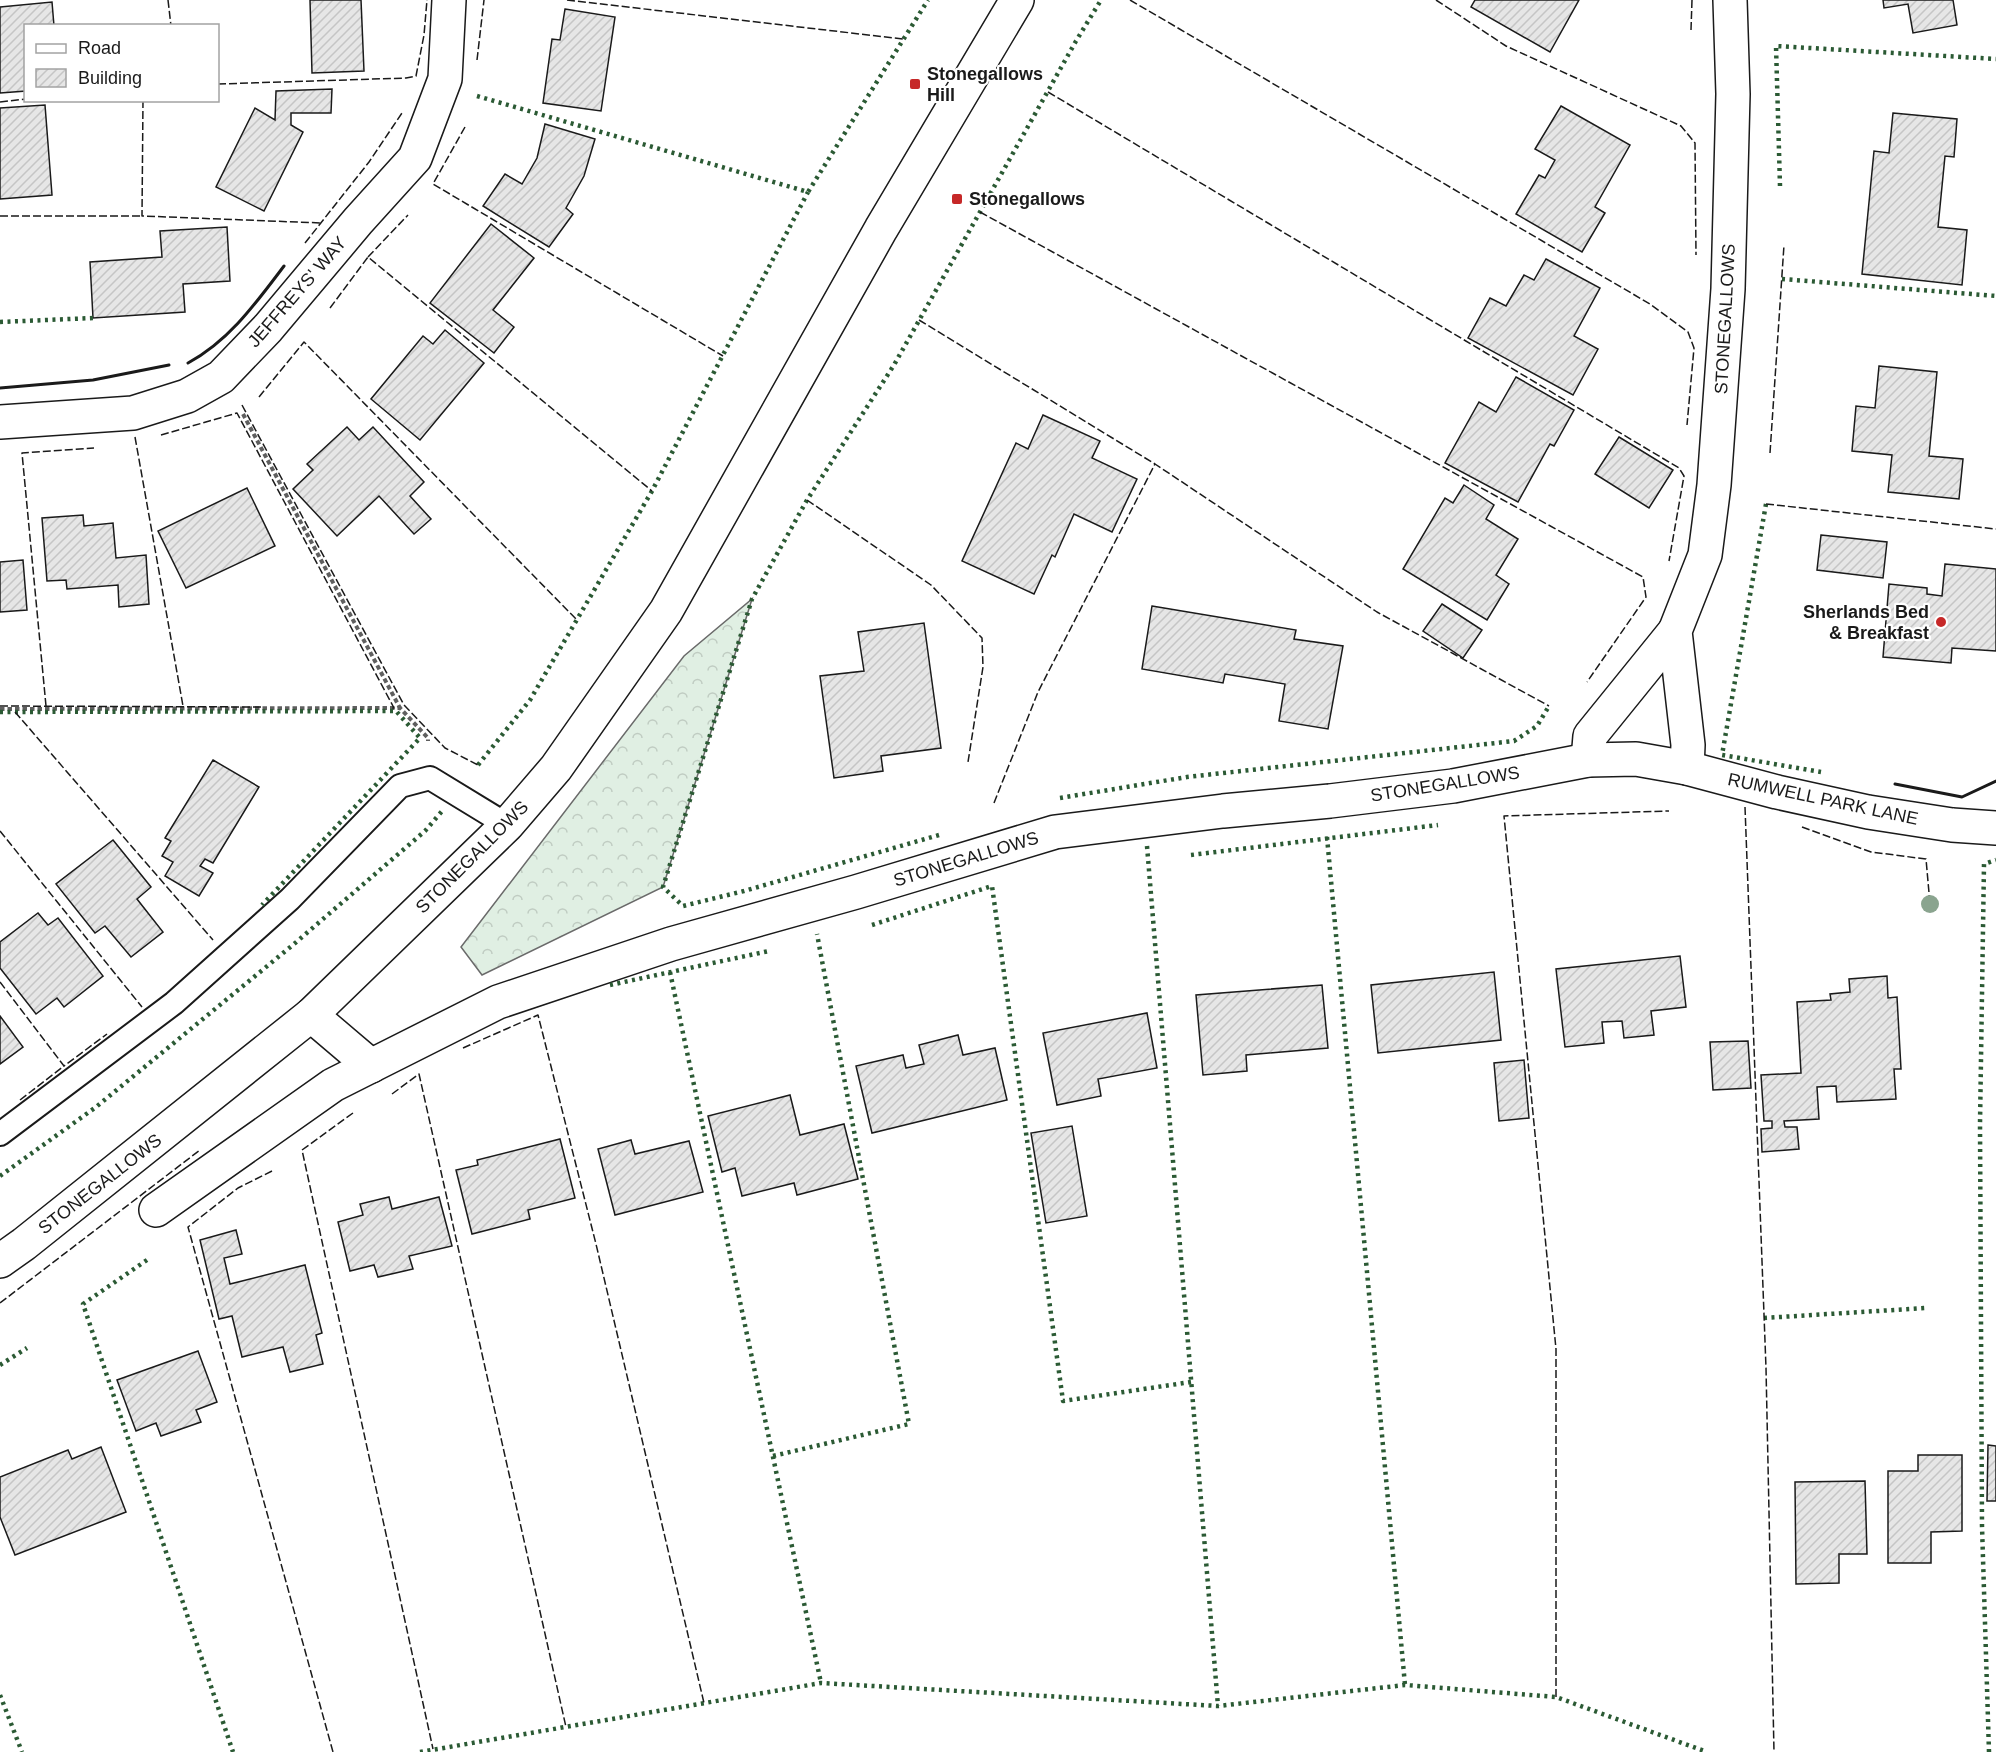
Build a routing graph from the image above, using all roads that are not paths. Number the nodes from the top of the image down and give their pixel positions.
1 (449, 0) edge
2 (1017, 0) edge
3 (1730, 0) edge
4 (0, 422) edge
5 (1675, 631) junction
6 (1588, 760) junction
7 (1687, 768) junction
8 (507, 825) junction
9 (1996, 828) edge
10 (311, 1015) junction
11 (370, 1066) junction
12 (0, 1134) edge
13 (156, 1210) dead end
14 (0, 1261) edge

1 - 4 street, JEFFREYS' WAY
2 - 8 street, STONEGALLOWS
3 - 5 street, STONEGALLOWS
5 - 6 street, STONEGALLOWS
5 - 7 street, STONEGALLOWS
6 - 7 street, STONEGALLOWS
6 - 11 street, STONEGALLOWS
7 - 9 street, RUMWELL PARK LANE
8 - 10 street, STONEGALLOWS
8 - 12 lane
10 - 11 street
10 - 14 street, STONEGALLOWS
11 - 13 street, STONEGALLOWS

